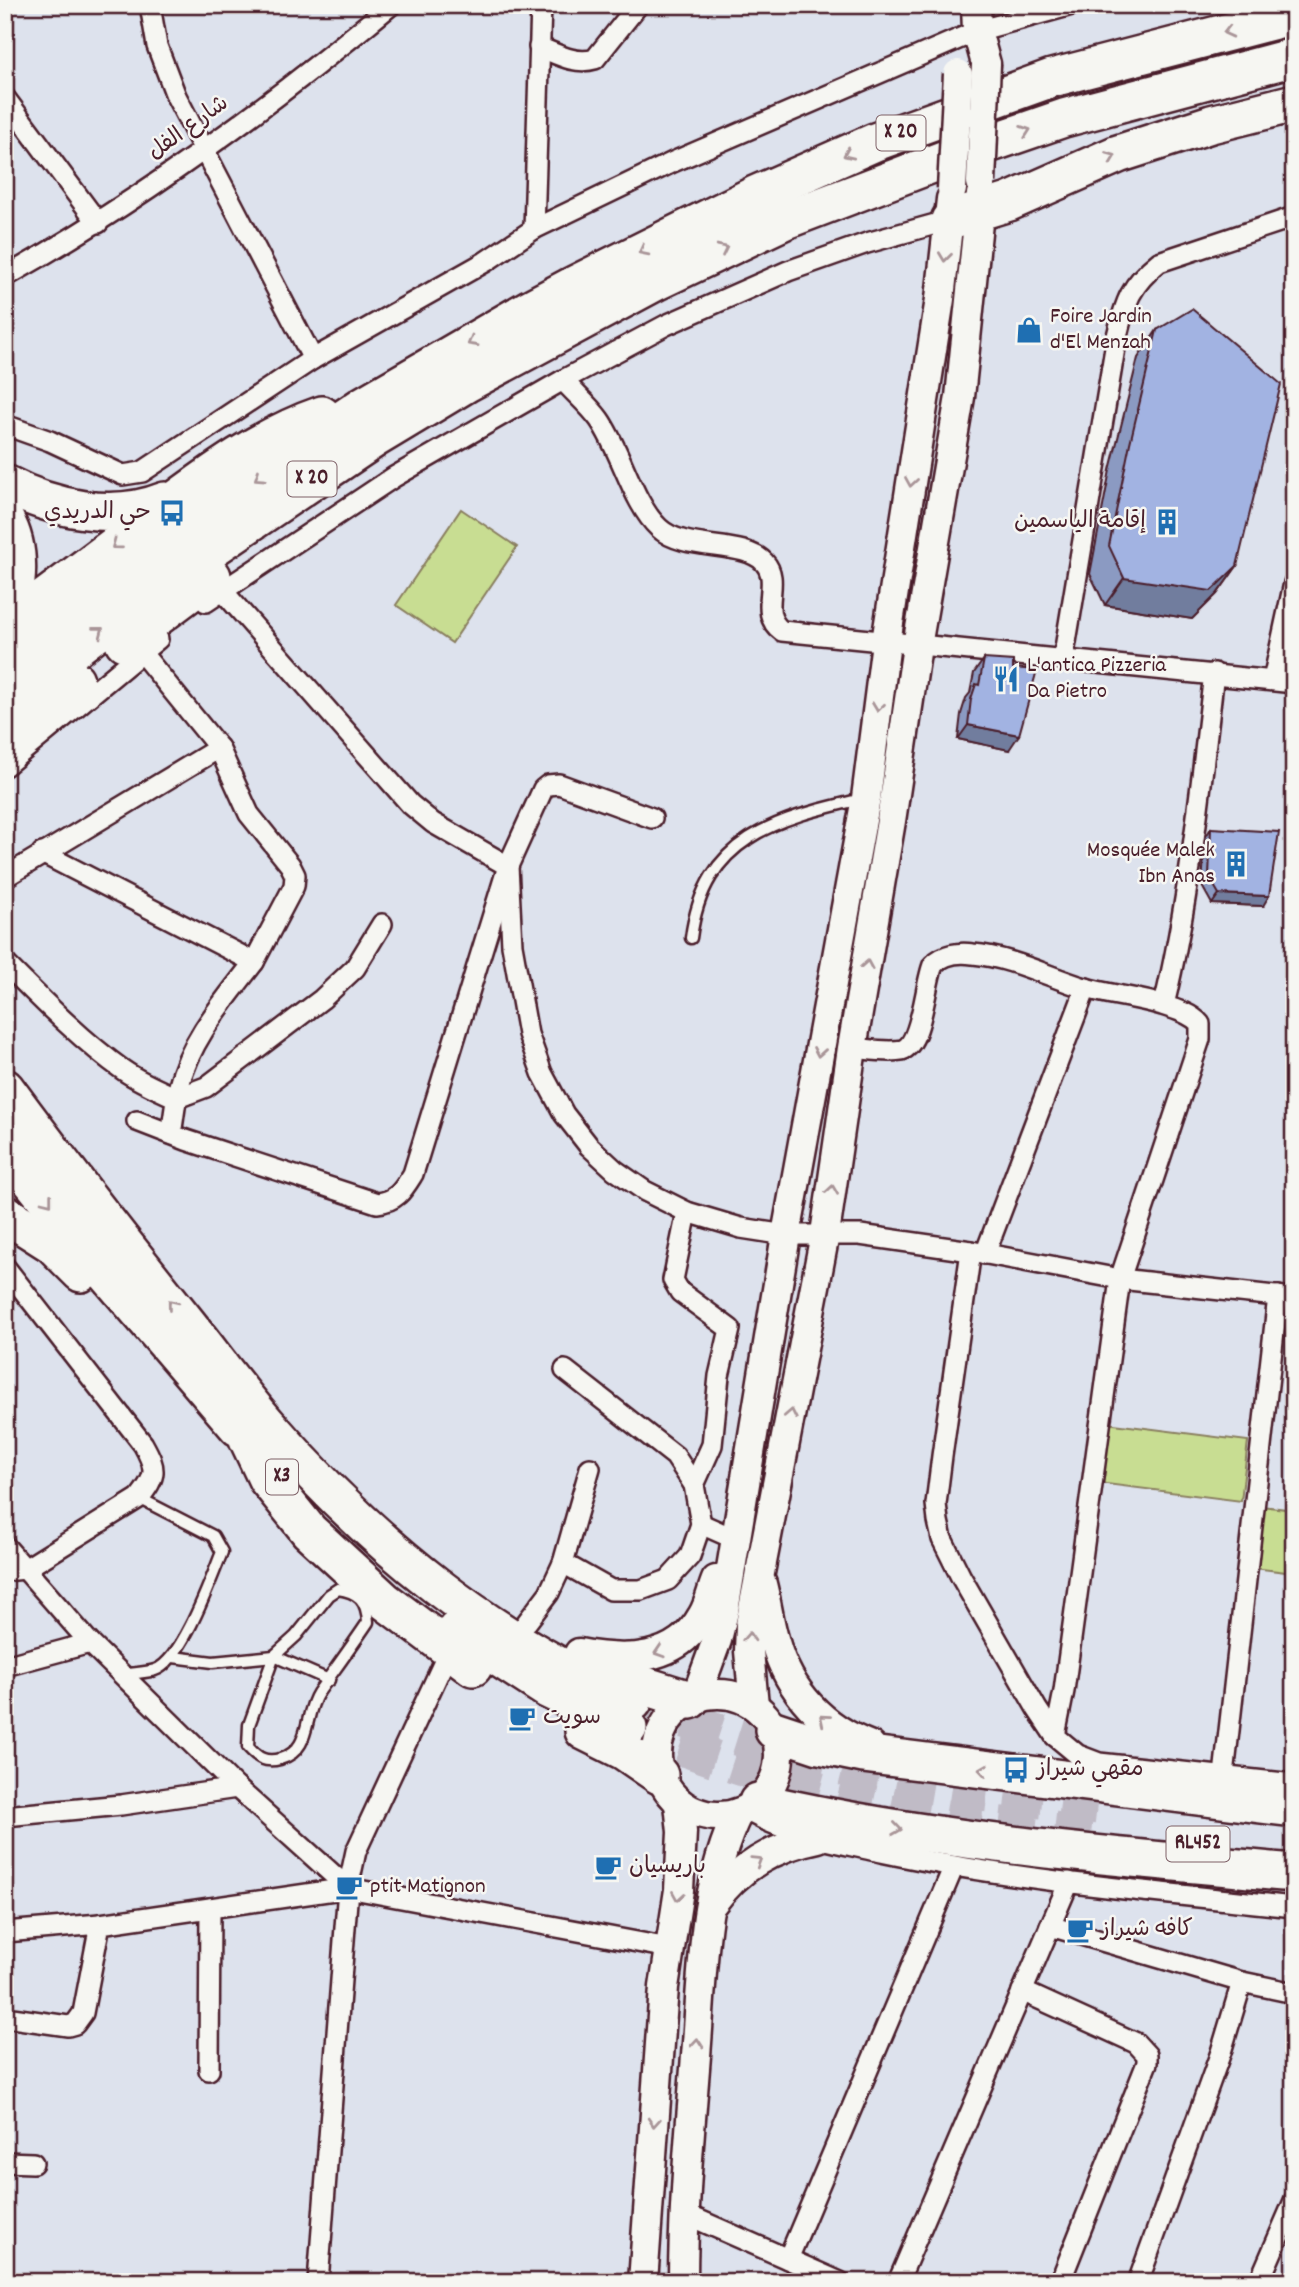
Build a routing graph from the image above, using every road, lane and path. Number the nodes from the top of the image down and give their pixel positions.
1 (150, 5) edge
2 (391, 5) edge
3 (541, 5) edge
4 (638, 5) edge
5 (1072, 5) edge
6 (1294, 15) edge
7 (977, 18) edge
8 (539, 47) junction
9 (1294, 57) edge
10 (5, 99) edge
11 (1294, 103) edge
12 (205, 149) junction
13 (966, 201) junction
14 (1294, 217) edge
15 (98, 223) junction
16 (534, 229) junction
17 (5, 276) edge
18 (625, 298) junction
19 (313, 359) junction
20 (563, 380) junction
21 (364, 405) junction
22 (5, 425) edge
23 (5, 484) edge
24 (191, 488) junction
25 (5, 520) edge
26 (1294, 583) edge
27 (222, 590) junction
28 (5, 618) edge
29 (5, 628) edge
30 (886, 642) junction
31 (917, 646) junction
32 (141, 652) junction
33 (5, 660) edge
34 (1063, 660) junction
35 (1214, 673) junction
36 (1273, 680) junction
37 (1294, 683) edge
38 (5, 702) edge
39 (5, 737) edge
40 (219, 748) junction
41 (5, 766) edge
42 (866, 798) junction
43 (652, 818) dead end
44 (42, 853) junction
45 (508, 866) junction
46 (5, 877) edge
47 (382, 925) dead end
48 (691, 938) dead end
49 (254, 962) junction
50 (5, 963) edge
51 (1086, 988) junction
52 (1164, 1005) junction
53 (852, 1048) junction
54 (5, 1063) edge
55 (5, 1088) edge
56 (177, 1098) junction
57 (137, 1121) dead end
58 (172, 1134) junction
59 (39, 1135) junction
60 (5, 1148) edge
61 (687, 1212) junction
62 (5, 1214) edge
63 (825, 1234) junction
64 (786, 1235) junction
65 (978, 1253) junction
66 (5, 1267) edge
67 (1120, 1279) junction
68 (1286, 1297) edge
69 (215, 1357) junction
70 (565, 1370) dead end
71 (212, 1395) junction
72 (248, 1439) junction
73 (590, 1468) dead end
74 (694, 1485) junction
75 (139, 1498) junction
76 (701, 1524) junction
77 (735, 1539) junction
78 (5, 1546) edge
79 (563, 1563) junction
80 (15, 1570) edge
81 (760, 1574) junction
82 (527, 1622) junction
83 (90, 1643) junction
84 (449, 1651) junction
85 (579, 1653) junction
86 (274, 1656) junction
87 (173, 1657) junction
88 (5, 1666) edge
89 (121, 1675) junction
90 (329, 1680) junction
91 (693, 1699) junction
92 (764, 1717) junction
93 (1055, 1736) junction
94 (906, 1760) junction
95 (1224, 1775) junction
96 (1294, 1784) edge
97 (237, 1788) junction
98 (669, 1789) junction
99 (747, 1808) junction
100 (1294, 1808) edge
101 (5, 1816) edge
102 (1294, 1826) edge
103 (818, 1838) junction
104 (1294, 1852) edge
105 (954, 1867) junction
106 (1294, 1873) edge
107 (1069, 1882) junction
108 (348, 1888) junction
109 (710, 1906) junction
110 (1294, 1907) edge
111 (211, 1908) junction
112 (100, 1924) junction
113 (1050, 1926) junction
114 (5, 1933) edge
115 (669, 1948) junction
116 (1242, 1982) junction
117 (1022, 1992) junction
118 (1294, 1993) edge
119 (5, 2017) edge
120 (209, 2070) dead end
121 (5, 2162) edge
122 (33, 2163) dead end
123 (1294, 2201) edge
124 (683, 2213) junction
125 (788, 2259) junction
126 (318, 2282) edge
127 (642, 2282) edge
128 (683, 2282) edge
129 (840, 2282) edge
130 (898, 2282) edge
131 (1060, 2282) edge
132 (1138, 2282) edge
133 (1259, 2282) edge

1 - 12 street
2 - 12 street, شارع الفل
3 - 8 street
4 - 8 street
5 - 7 street
6 -> 21 highway, X 20
7 - 13 street, bridge
7 - 13 street, bridge
7 - 16 street
8 - 16 street
18 -> 9 highway, X 20
10 - 15 street
13 -> 11 highway
12 - 15 street, شارع الفل
12 - 19 street
13 - 20 street
13 -> 30 street
13 - 31 street
14 - 34 street
15 - 17 street, شارع الفل
16 - 19 street
38 -> 18 highway, X 20
18 - 39 highway
19 - 22 street
20 - 27 street
20 - 30 street
21 - 24 highway
21 -> 33 highway, X 20
23 - 24 highway
24 -> 29 highway
25 - 28 highway
26 - 36 street
27 - 32 street
27 - 45 street
30 - 31 street
30 -> 42 street
31 - 34 street
53 -> 31 street
32 - 40 street
32 - 41 street
34 - 35 street
35 - 36 street
35 - 52 street
36 - 37 street
40 - 44 street
40 - 49 street
42 - 48 lane
42 -> 64 street
43 - 45 street
44 - 46 street
44 - 49 street
45 - 58 street
45 - 61 street
47 - 56 street
49 - 56 street
50 - 56 street
51 - 52 street
51 - 53 street
51 - 65 street
52 - 67 street
63 -> 53 street
54 - 59 highway
55 - 59 highway, X3
56 - 58 street
57 - 58 street
69 -> 59 highway, X3
60 -> 71 highway, X3
61 - 64 street
61 - 74 street
62 - 71 highway
63 - 64 street
63 - 65 street
81 -> 63 street
64 - 77 street
65 - 67 street
65 - 93 street
66 - 75 street
67 - 68 street
67 - 93 street
68 - 95 street
69 - 72 highway, X3
69 - 82 highway
70 - 74 street
71 - 72 highway, X3
72 - 84 highway
73 - 79 street
74 - 76 street
75 - 80 street
75 - 87 lane
76 - 77 street
76 - 79 street
77 -> 85 street
77 - 91 street
78 - 80 street
79 - 82 street
80 - 83 street
92 -> 81 street
94 -> 81 street
82 - 85 highway
83 - 88 street
83 - 89 street
84 - 98 highway
84 - 108 street
85 - 91 highway
86 - 87 lane
86 - 90 lane
86 - 90 lane
86 - 90 lane
87 - 89 lane
89 - 97 street
91 - 92 street
91 - 98 street
92 - 94 highway
92 - 99 street
93 - 95 street
100 -> 94 highway
95 - 96 street
97 - 101 street
97 - 108 street
98 - 99 street
98 -> 115 street
99 - 103 street
99 -> 106 highway
99 - 109 street
102 - 104 highway, RL452
103 - 105 street
109 -> 103 street
105 - 107 street
105 - 125 street
107 - 110 street
107 - 113 street
108 - 111 street
108 - 115 street
108 - 126 street
124 -> 109 street
111 - 112 street
111 - 120 street
112 - 114 street
112 - 119 street
113 - 116 street
113 - 117 street
115 -> 127 street
116 - 118 street
116 - 132 street
117 - 130 street
117 - 131 street
121 - 122 street
123 - 133 street
124 - 125 street
124 - 128 street
125 - 129 street

